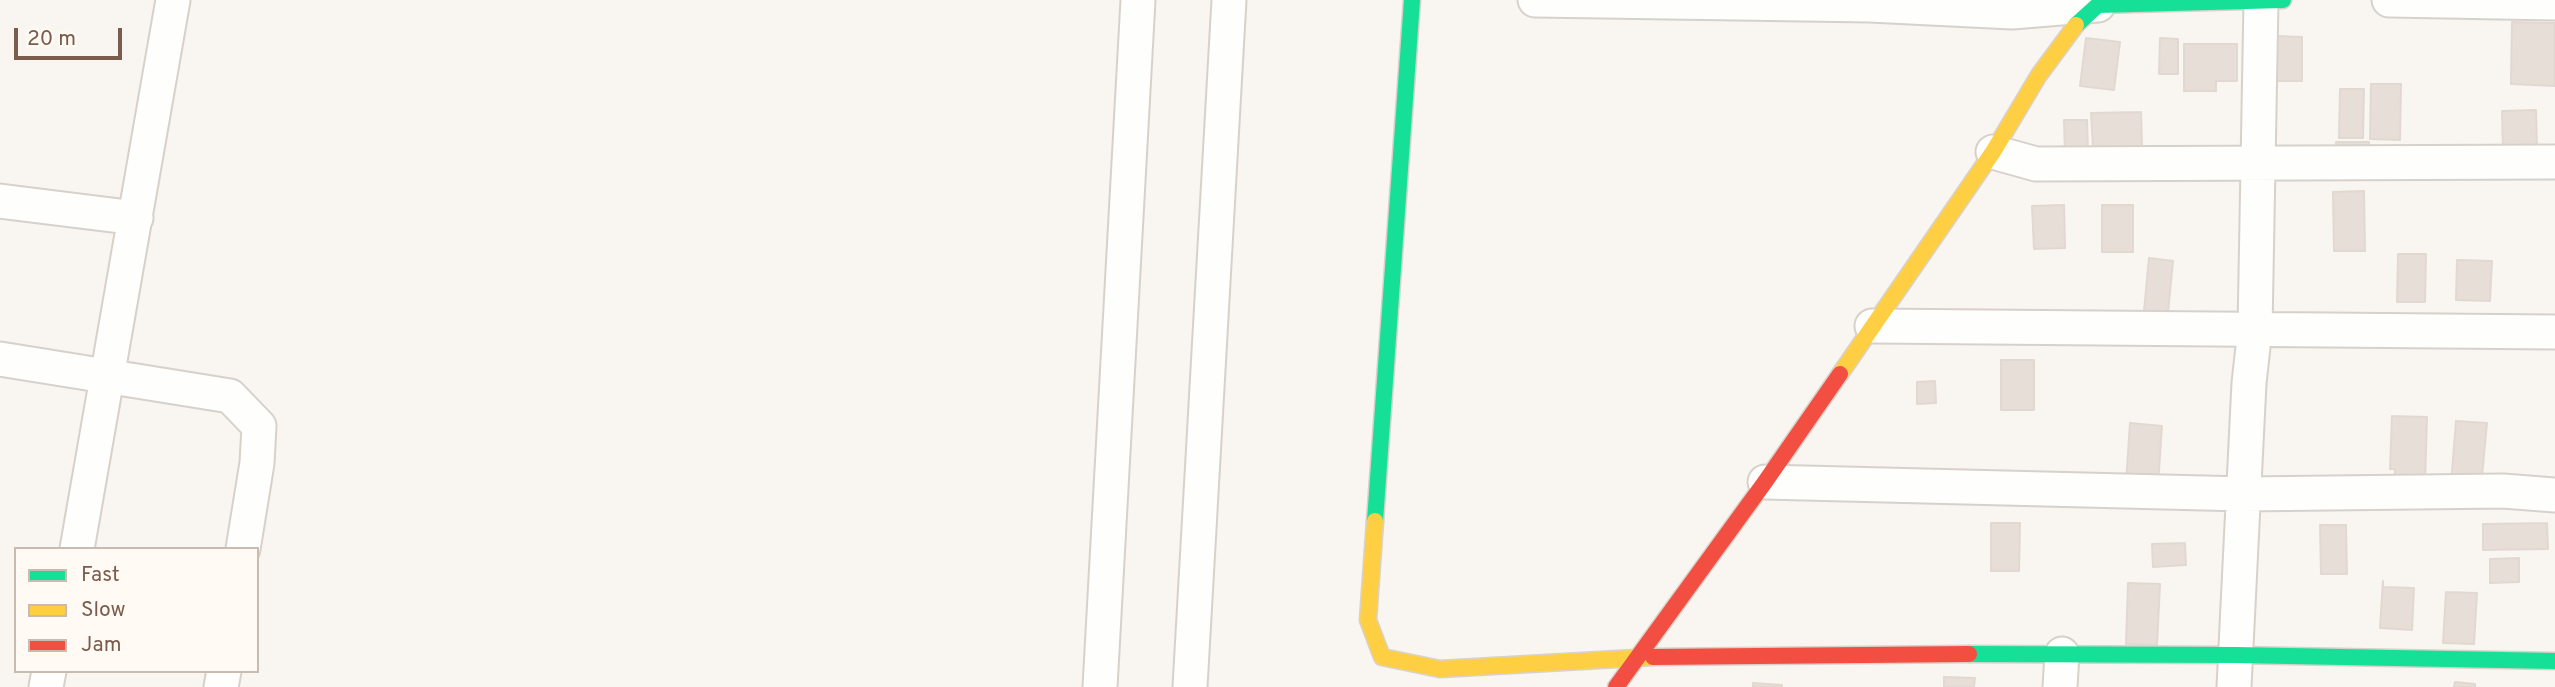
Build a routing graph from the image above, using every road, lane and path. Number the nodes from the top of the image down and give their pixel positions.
1 (173, 0) edge
2 (1138, 0) edge
3 (1228, 0) edge
4 (1412, 0) edge
5 (1535, 0) edge
6 (2283, 0) edge
7 (2389, 0) edge
8 (2261, 1) edge
9 (2555, 3) edge
10 (2098, 5) junction
11 (1993, 152) junction
12 (2555, 162) edge
13 (2256, 164) junction
14 (0, 201) edge
15 (136, 218) junction
16 (1871, 326) junction
17 (2255, 329) junction
18 (2555, 332) edge
19 (0, 359) edge
20 (108, 377) junction
21 (1765, 482) junction
22 (2244, 495) junction
23 (2555, 495) edge
24 (77, 547) edge
25 (243, 547) edge
26 (2062, 654) junction
27 (1639, 657) junction
28 (2555, 661) edge
29 (2235, 671) edge
30 (1100, 687) edge
31 (1189, 687) edge
32 (1616, 687) edge
33 (2060, 687) edge

1 - 15 street
2 - 30 street
3 - 31 street
4 - 27 street
5 - 10 street
6 - 8 street
7 - 9 street
8 - 10 street
8 - 13 street
10 - 11 street
11 - 13 street
11 - 16 street
12 - 13 street
13 - 17 street
14 - 15 street
15 - 20 street
16 - 17 street
16 - 21 street
17 - 18 street
17 - 22 street
19 - 20 street
20 - 24 street
20 - 25 street
21 - 22 street
21 - 27 street
22 - 23 street
22 - 29 street
26 - 27 street
26 - 29 street
26 - 33 street
27 - 32 street
28 - 29 street

